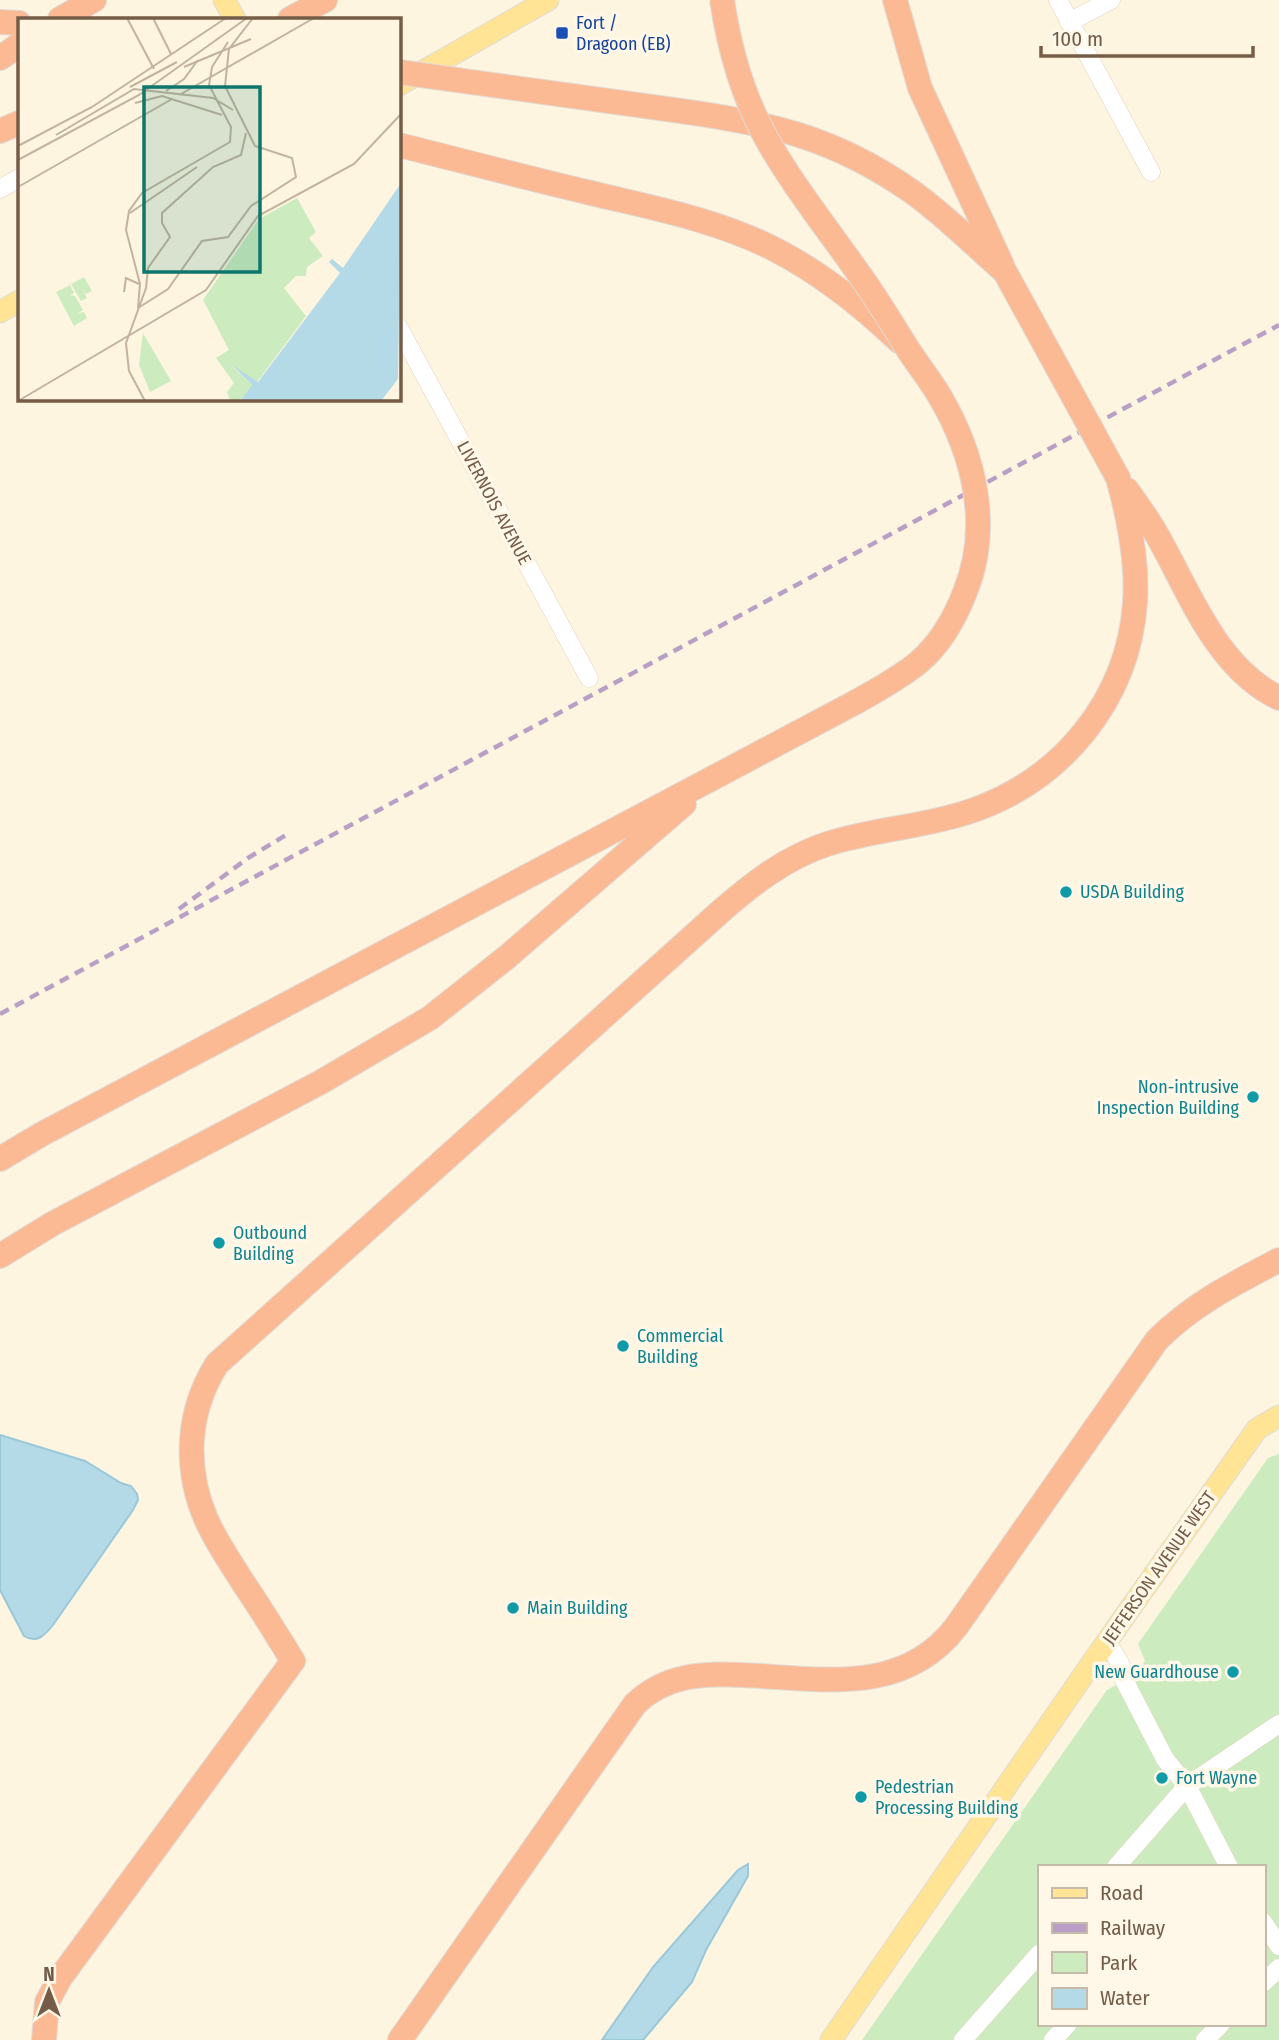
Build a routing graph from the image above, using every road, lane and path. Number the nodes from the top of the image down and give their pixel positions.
1 (84, 0) edge
2 (94, 0) edge
3 (225, 0) edge
4 (325, 0) edge
5 (548, 0) edge
6 (722, 0) edge
7 (895, 0) edge
8 (1058, 0) edge
9 (1111, 0) edge
10 (60, 18) edge
11 (61, 18) edge
12 (234, 18) edge
13 (292, 18) edge
14 (0, 22) edge
15 (1069, 22) junction
16 (18, 23) edge
17 (18, 46) edge
18 (0, 58) edge
19 (401, 72) edge
20 (401, 84) edge
21 (18, 123) edge
22 (0, 131) edge
23 (401, 146) edge
24 (1151, 172) dead end
25 (18, 179) edge
26 (0, 189) edge
27 (1005, 272) junction
28 (401, 332) edge
29 (909, 351) junction
30 (1118, 478) junction
31 (589, 678) dead end
32 (1276, 696) edge
33 (732, 766) junction
34 (0, 1159) edge
35 (0, 1256) edge
36 (1279, 1260) edge
37 (1279, 1416) edge
38 (1107, 1642) junction
39 (1279, 1724) edge
40 (1187, 1786) junction
41 (1222, 1864) edge
42 (1118, 1865) edge
43 (1265, 1925) edge
44 (1279, 1946) edge
45 (1038, 1955) edge
46 (1279, 1968) edge
47 (1265, 1981) edge
48 (1066, 2026) edge
49 (1219, 2026) edge
50 (44, 2040) edge
51 (400, 2040) edge
52 (831, 2040) edge
53 (963, 2040) edge
54 (1053, 2040) edge
55 (1205, 2040) edge

1 - 10 highway
2 - 11 highway
3 - 12 main road
4 - 13 highway
5 - 20 main road
6 - 29 highway, bridge
7 - 27 highway
8 - 15 street
9 - 15 street
14 - 16 highway
15 - 24 street
17 - 18 highway
19 - 27 highway, bridge
21 - 22 highway
23 - 29 highway, bridge
25 - 26 street
27 - 30 highway, bridge
28 - 31 street, LIVERNOIS AVENUE
29 - 33 highway, bridge
30 - 32 highway
30 - 50 highway
33 - 34 highway
33 - 35 highway
36 - 51 highway
37 - 38 main road, JEFFERSON AVENUE WEST
38 - 40 street
38 - 52 main road, JEFFERSON AVENUE WEST
39 - 40 street
40 - 41 street
40 - 42 street
43 - 44 street
45 - 53 street
46 - 47 street
48 - 54 street
49 - 55 street

